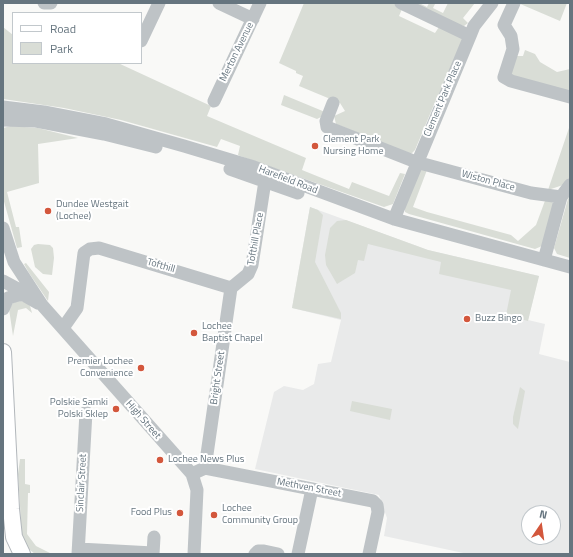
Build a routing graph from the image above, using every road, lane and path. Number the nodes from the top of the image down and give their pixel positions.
1 (44, 3) edge
2 (51, 3) edge
3 (159, 3) edge
4 (218, 3) edge
5 (260, 3) edge
6 (401, 3) edge
7 (492, 3) edge
8 (514, 3) edge
9 (253, 19) junction
10 (470, 36) junction
11 (142, 39) edge
12 (570, 97) edge
13 (214, 101) dead end
14 (333, 103) dead end
15 (3, 107) edge
16 (3, 120) edge
17 (416, 162) junction
18 (265, 181) junction
19 (570, 185) edge
20 (561, 197) junction
21 (394, 220) junction
22 (3, 228) edge
23 (544, 260) junction
24 (570, 267) edge
25 (570, 275) edge
26 (3, 281) edge
27 (231, 288) junction
28 (42, 305) junction
29 (3, 309) edge
30 (63, 328) junction
31 (3, 352) edge
32 (86, 412) dead end
33 (205, 468) junction
34 (192, 474) junction
35 (312, 489) junction
36 (154, 537) dead end
37 (79, 551) edge
38 (22, 554) edge
39 (153, 554) edge
40 (194, 554) edge
41 (255, 554) edge
42 (278, 554) edge
43 (298, 554) edge
44 (369, 554) edge

1 - 2 street
3 - 11 street
4 - 9 street
5 - 9 street, Merton Avenue
6 - 10 street
7 - 10 street, Clement Park Place
8 - 12 street
9 - 13 street, Merton Avenue
10 - 17 street, Clement Park Place
14 - 17 street
15 - 21 street, Harefield Road
16 - 18 street, Harefield Road
17 - 20 street, Wiston Place
17 - 21 street, Clement Park Place
18 - 25 street, Harefield Road
18 - 27 street, Tofthill Place
19 - 20 street
20 - 23 street
21 - 23 street, Harefield Road
22 - 28 street, High Street
23 - 24 street, Harefield Road
26 - 28 street, High Street
27 - 30 street, Tofthill
27 - 33 street, Bright Street
28 - 29 street, High Street
28 - 30 street, High Street
30 - 34 street, High Street
31 - 38 main road
32 - 37 street, Sinclair Street
33 - 34 street
33 - 35 street, Methven Street
34 - 40 street, High Street
35 - 43 street
35 - 44 street, Methven Street
36 - 39 street
37 - 39 street
41 - 42 street

